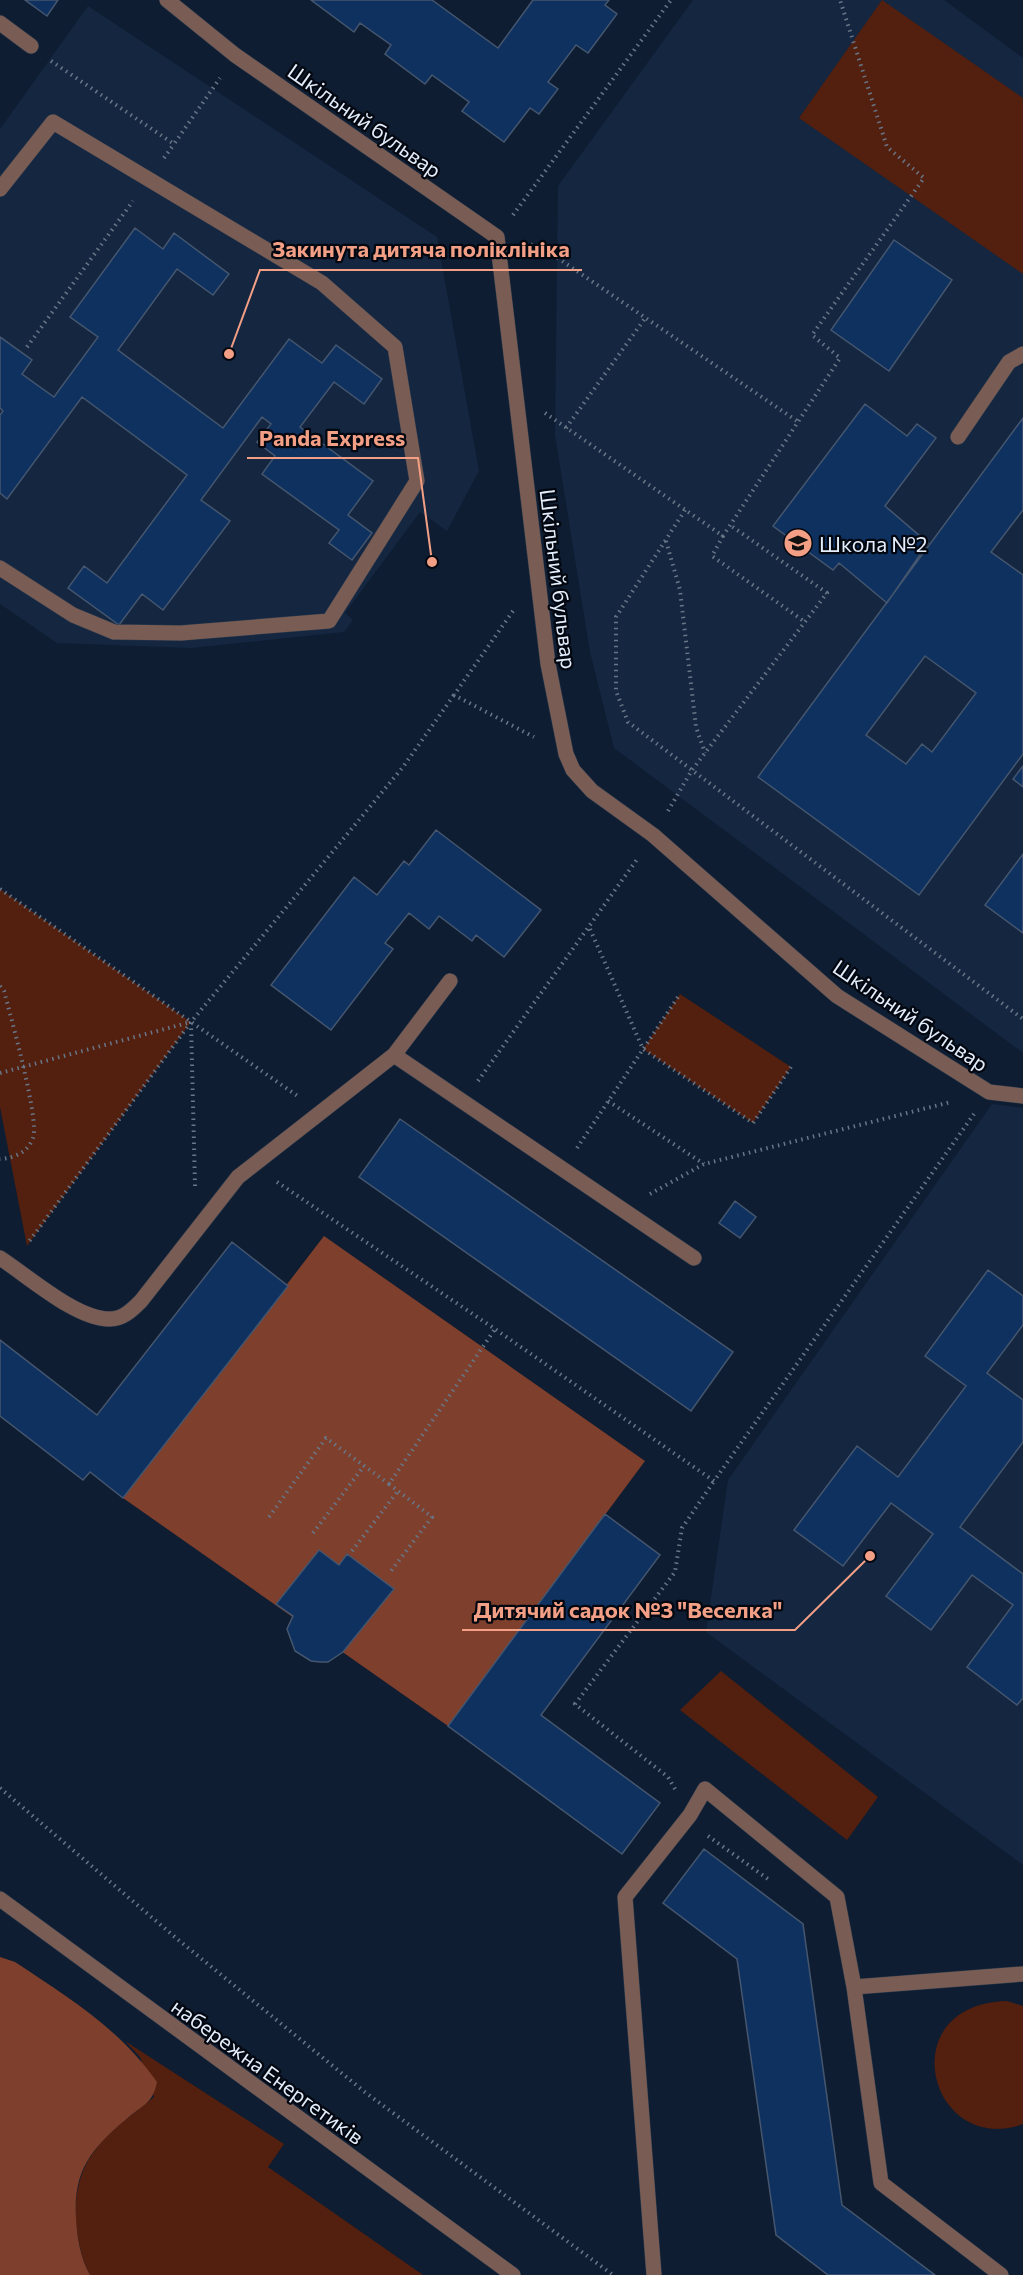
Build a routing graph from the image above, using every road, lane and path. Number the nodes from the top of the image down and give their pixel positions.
1 (167, 0) edge
2 (671, 0) edge
3 (840, 0) edge
4 (0, 23) edge
5 (31, 46) dead end
6 (49, 60) dead end
7 (213, 89) dead end
8 (174, 144) junction
9 (149, 179) junction
10 (0, 189) edge
11 (497, 237) junction
12 (645, 317) junction
13 (27, 347) dead end
14 (1023, 354) edge
15 (515, 392) junction
16 (797, 421) junction
17 (566, 428) junction
18 (958, 437) dead end
19 (685, 510) junction
20 (730, 525) junction
21 (723, 536) junction
22 (665, 540) junction
23 (0, 568) edge
24 (537, 575) junction
25 (805, 622) junction
26 (454, 695) junction
27 (566, 753) junction
28 (705, 753) junction
29 (692, 770) junction
30 (653, 836) junction
31 (0, 889) edge
32 (590, 928) junction
33 (450, 981) dead end
34 (0, 986) edge
35 (680, 994) dead end
36 (1023, 1019) edge
37 (191, 1022) junction
38 (643, 1049) junction
39 (394, 1054) junction
40 (24, 1067) junction
41 (791, 1067) dead end
42 (0, 1073) edge
43 (989, 1092) junction
44 (1023, 1096) edge
45 (464, 1101) junction
46 (608, 1101) junction
47 (319, 1111) junction
48 (0, 1160) edge
49 (704, 1164) junction
50 (254, 1167) junction
51 (563, 1168) junction
52 (622, 1209) junction
53 (196, 1231) junction
54 (0, 1258) edge
55 (694, 1258) dead end
56 (14, 1267) junction
57 (495, 1329) junction
58 (364, 1466) junction
59 (714, 1481) junction
60 (389, 1484) junction
61 (398, 1491) junction
62 (269, 1517) dead end
63 (313, 1533) dead end
64 (352, 1551) dead end
65 (391, 1571) dead end
66 (0, 1788) edge
67 (690, 1815) junction
68 (770, 1881) dead end
69 (0, 1899) edge
70 (1023, 1974) edge
71 (854, 1987) junction
72 (513, 2275) edge
73 (613, 2275) edge
74 (654, 2275) edge
75 (1001, 2275) edge

1 - 11 street, Шкільний бульвар
2 - 11 path
3 - 16 path
4 - 5 street
6 - 8 path
7 - 8 path
8 - 9 path
9 - 10 street
9 - 13 path
9 - 23 street
11 - 12 path
11 - 15 street, Шкільний бульвар
12 - 16 path
12 - 17 path
14 - 18 street
15 - 17 path
15 - 24 street, Шкільний бульвар
16 - 20 path
17 - 19 path
19 - 21 path
19 - 22 path
20 - 21 path
20 - 25 path
21 - 25 path
22 - 28 path
22 - 29 path
24 - 26 path
24 - 27 street, Шкільний бульвар
25 - 28 path
26 - 27 path
26 - 37 path
27 - 30 street, Шкільний бульвар
28 - 29 path
29 - 30 path
29 - 36 path
30 - 32 path
30 - 43 street, Шкільний бульвар
31 - 37 path
32 - 38 path
32 - 45 path
33 - 39 street
34 - 40 path
35 - 38 path
37 - 40 path
37 - 47 path
37 - 53 path
37 - 56 path
38 - 41 path
38 - 46 path
39 - 45 street
39 - 47 street
40 - 42 path
40 - 48 path
43 - 44 street, Шкільний бульвар
43 - 49 path
43 - 59 path
45 - 51 street
46 - 49 path
46 - 51 path
47 - 50 street
49 - 52 path
50 - 53 street
50 - 57 path
51 - 52 street
52 - 55 street
53 - 56 street
54 - 56 street
57 - 59 path
57 - 60 path
58 - 60 path
58 - 62 path
58 - 63 path
59 - 67 path
60 - 61 path
61 - 64 path
61 - 65 path
66 - 73 path
67 - 68 path
67 - 71 street
67 - 74 street
69 - 72 street, набережна Енергетиків
70 - 71 street
71 - 75 street

